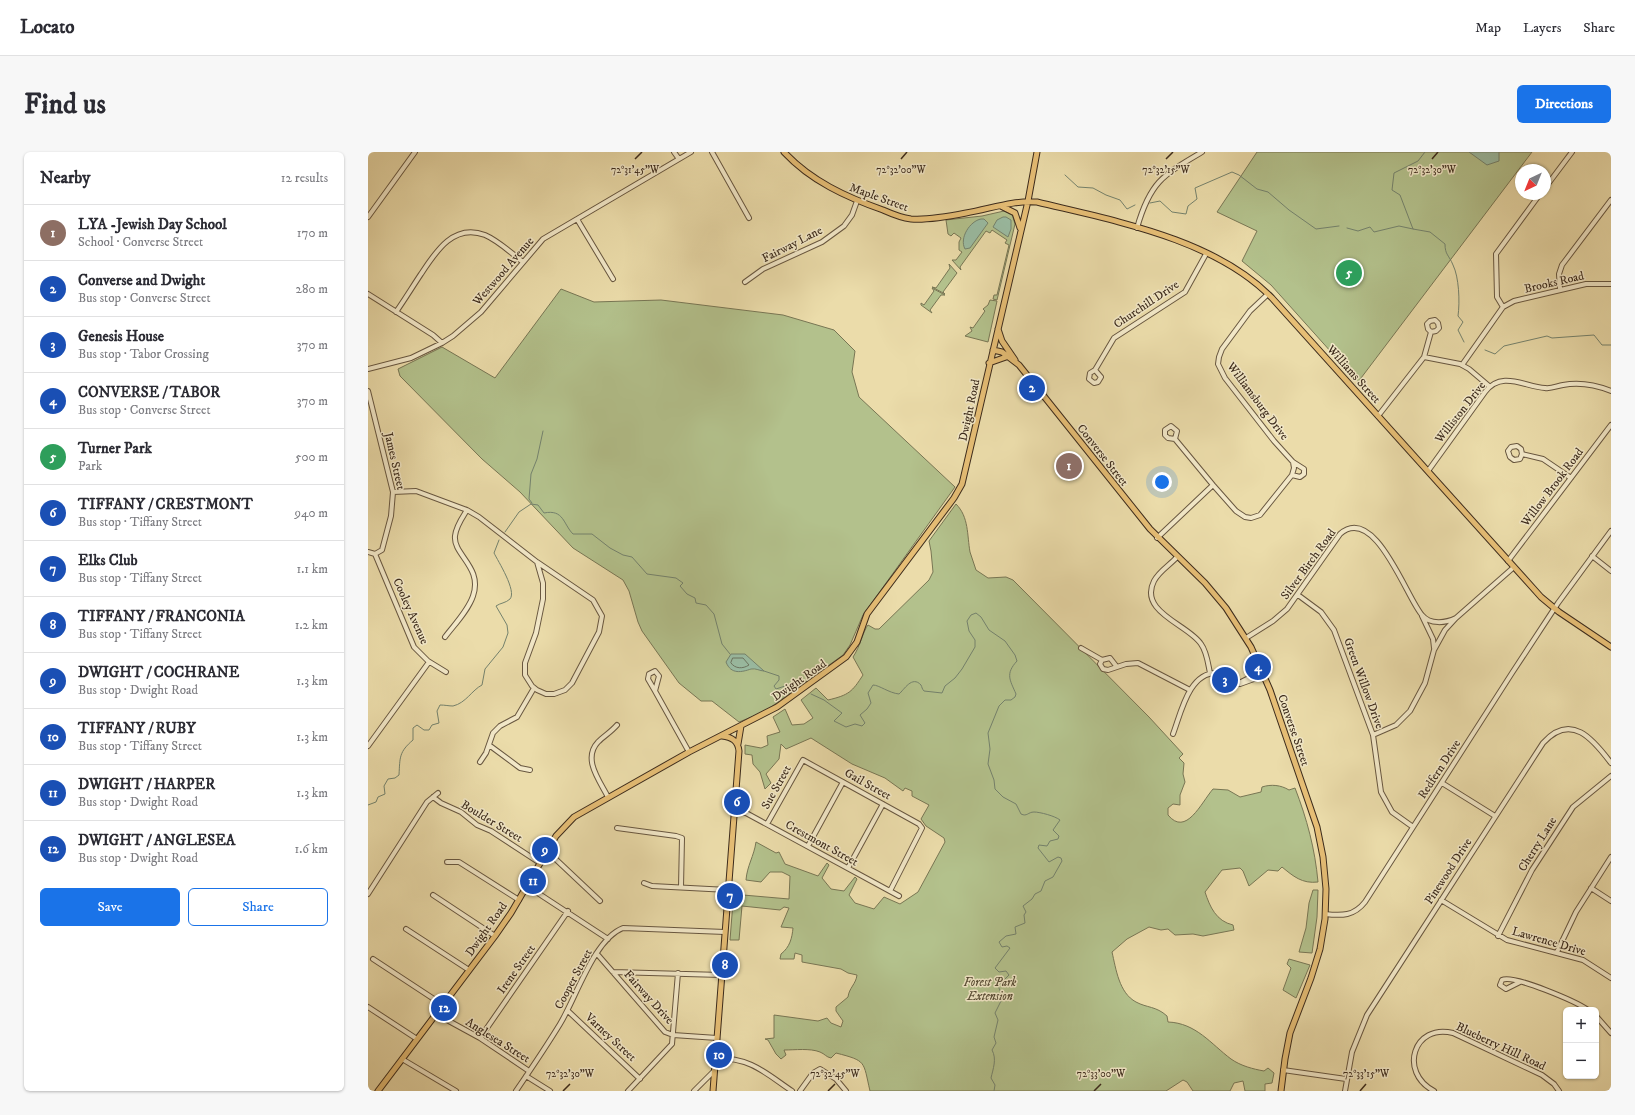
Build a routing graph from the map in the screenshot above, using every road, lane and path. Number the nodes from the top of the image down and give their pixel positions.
1 (415, 152) edge
2 (674, 152) edge
3 (691, 152) edge
4 (712, 152) edge
5 (784, 152) edge
6 (1037, 152) edge
7 (1202, 152) edge
8 (1572, 152) edge
9 (1196, 154) edge
10 (679, 159) junction
11 (1551, 180) edge
12 (1536, 200) edge
13 (1611, 200) edge
14 (857, 201) junction
15 (1028, 201) junction
16 (1000, 206) junction
17 (368, 217) edge
18 (749, 218) dead end
19 (577, 219) junction
20 (1137, 228) junction
21 (1021, 230) junction
22 (1206, 254) junction
23 (523, 262) junction
24 (613, 279) dead end
25 (745, 282) dead end
26 (1611, 284) edge
27 (1560, 290) junction
28 (368, 294) edge
29 (1268, 294) junction
30 (1503, 307) junction
31 (396, 312) junction
32 (998, 329) junction
33 (1431, 332) dead end
34 (442, 343) junction
35 (993, 350) junction
36 (1009, 356) junction
37 (1424, 357) junction
38 (1015, 361) junction
39 (989, 363) junction
40 (1462, 365) junction
41 (368, 369) edge
42 (1095, 370) dead end
43 (1489, 386) junction
44 (368, 391) edge
45 (1611, 391) edge
46 (1378, 416) junction
47 (1611, 425) edge
48 (1175, 439) dead end
49 (1522, 454) dead end
50 (1293, 462) junction
51 (1428, 471) junction
52 (1292, 475) junction
53 (1571, 478) junction
54 (1213, 485) junction
55 (393, 492) junction
56 (466, 510) junction
57 (1611, 531) edge
58 (1158, 538) junction
59 (368, 552) edge
60 (375, 554) junction
61 (1592, 556) junction
62 (1177, 557) junction
63 (1508, 561) junction
64 (537, 562) junction
65 (1514, 568) junction
66 (1611, 571) edge
67 (1298, 594) junction
68 (1555, 609) junction
69 (1422, 616) junction
70 (1456, 618) junction
71 (445, 637) dead end
72 (1246, 638) junction
73 (1611, 647) edge
74 (1081, 648) dead end
75 (1434, 650) junction
76 (1102, 660) junction
77 (429, 662) junction
78 (1117, 667) junction
79 (446, 672) dead end
80 (1210, 673) junction
81 (1264, 673) junction
82 (534, 688) junction
83 (1190, 690) junction
84 (655, 691) dead end
85 (617, 726) dead end
86 (741, 726) junction
87 (1173, 734) dead end
88 (1373, 735) junction
89 (721, 736) junction
90 (369, 744) edge
91 (738, 744) junction
92 (489, 745) junction
93 (689, 752) junction
94 (803, 760) joint
95 (480, 762) dead end
96 (1611, 763) edge
97 (530, 770) dead end
98 (1611, 776) edge
99 (843, 782) junction
100 (1442, 783) junction
101 (438, 793) dead end
102 (433, 797) junction
103 (608, 797) junction
104 (884, 804) junction
105 (734, 811) junction
106 (1495, 816) junction
107 (767, 824) junction
108 (1413, 827) junction
109 (617, 828) dead end
110 (808, 846) junction
111 (547, 851) junction
112 (1611, 857) edge
113 (447, 862) dead end
114 (540, 863) junction
115 (848, 868) junction
116 (644, 883) dead end
117 (368, 885) edge
118 (527, 886) junction
119 (681, 887) junction
120 (372, 888) junction
121 (1591, 888) junction
122 (728, 890) junction
123 (890, 891) junction
124 (368, 894) edge
125 (433, 895) dead end
126 (899, 896) dead end
127 (518, 900) junction
128 (1441, 900) junction
129 (600, 901) dead end
130 (1611, 901) edge
131 (568, 911) junction
132 (1325, 914) junction
133 (406, 928) dead end
134 (725, 932) junction
135 (495, 936) junction
136 (1498, 936) junction
137 (608, 939) junction
138 (1557, 952) junction
139 (598, 955) junction
140 (373, 959) dead end
141 (469, 970) junction
142 (613, 972) junction
143 (678, 973) junction
144 (722, 976) junction
145 (1611, 978) edge
146 (1520, 982) dead end
147 (443, 1005) junction
148 (368, 1007) edge
149 (1583, 1007) edge
150 (568, 1011) junction
151 (436, 1014) junction
152 (1599, 1019) edge
153 (1611, 1033) edge
154 (673, 1035) junction
155 (480, 1038) junction
156 (717, 1038) junction
157 (417, 1039) junction
158 (716, 1058) junction
159 (402, 1059) junction
160 (715, 1070) junction
161 (1283, 1070) junction
162 (529, 1071) junction
163 (526, 1076) junction
164 (640, 1079) junction
165 (1346, 1079) junction
166 (378, 1091) edge
167 (456, 1091) edge
168 (516, 1091) edge
169 (550, 1091) edge
170 (628, 1091) edge
171 (694, 1091) edge
172 (713, 1091) edge
173 (792, 1091) edge
174 (800, 1091) edge
175 (846, 1091) edge
176 (1281, 1091) edge
177 (1345, 1091) edge
178 (1434, 1091) edge
179 (1559, 1091) edge

1 - 17 street
2 - 10 street
3 - 10 street, Westwood Avenue
4 - 18 street
5 - 14 main road, Maple Street
6 - 15 main road, Dwight Road
7 - 9 street
8 - 11 street
9 - 20 street
10 - 19 street, Westwood Avenue
12 - 30 street
13 - 27 street
14 - 16 main road, Maple Street
14 - 25 street, Fairway Lane
15 - 16 main road, Maple Street
15 - 20 main road, Williams Street
15 - 21 main road, Dwight Road
16 - 21 main road
19 - 23 street, Westwood Avenue
19 - 24 street
20 - 22 main road, Williams Street
21 - 32 main road, Dwight Road
22 - 29 main road, Williams Street
22 - 42 street, Churchill Drive
23 - 31 street
23 - 34 street, Westwood Avenue
26 - 27 street, Brooks Road
27 - 30 street, Brooks Road
28 - 31 street
29 - 46 main road, Williams Street
29 - 50 street, Williamsburg Drive
30 - 40 street
31 - 34 street
32 - 35 main road, Dwight Road
32 - 38 main road
33 - 37 street
34 - 41 street, Westwood Avenue
35 - 36 main road, Converse Street
35 - 39 main road, Dwight Road
36 - 38 main road, Converse Street
36 - 39 main road
37 - 40 street
37 - 46 street
38 - 58 main road, Converse Street
39 - 86 main road, Dwight Road
40 - 43 street
43 - 45 street, Williston Drive
43 - 51 street, Williston Drive
44 - 55 street, James Street
46 - 51 main road, Williams Street
47 - 53 street, Willow Brook Road
48 - 54 street, Williamsburg Drive
49 - 53 street
50 - 52 street
50 - 52 street, Williamsburg Drive
51 - 63 main road, Williams Street
52 - 54 street, Williamsburg Drive
53 - 63 street, Willow Brook Road
54 - 58 street
55 - 56 street
55 - 60 street, James Street
56 - 64 street
56 - 71 street
57 - 61 street, Redfern Drive
58 - 62 main road, Converse Street
59 - 60 street
60 - 77 street, Cooley Avenue
61 - 66 street
61 - 68 street, Redfern Drive
62 - 72 main road, Converse Street
62 - 80 street
63 - 65 main road, Williams Street
64 - 82 street
64 - 82 street
65 - 68 main road, Williams Street
65 - 70 street
67 - 69 street, Silver Birch Road
67 - 72 street, Silver Birch Road
67 - 88 street, Green Willow Drive
68 - 73 main road, Williams Street
68 - 100 street, Redfern Drive
69 - 70 street
69 - 75 street, Silver Birch Road
70 - 75 street
72 - 81 main road, Converse Street
74 - 76 street
75 - 88 street
76 - 78 street
76 - 78 street
77 - 79 street, Cooley Avenue
77 - 90 street
78 - 83 street
80 - 81 street
80 - 83 street
81 - 132 main road, Converse Street
82 - 92 street
83 - 87 street
84 - 93 street
85 - 103 street
86 - 89 main road, Dwight Road
86 - 91 main road
88 - 108 street, Green Willow Drive
89 - 91 main road
89 - 93 main road, Dwight Road
91 - 105 main road
92 - 95 street
92 - 97 street
93 - 103 main road, Dwight Road
94 - 99 street, Gail Street
94 - 107 street, Sue Street
96 - 106 street, Pinewood Drive
98 - 136 street, Cherry Lane
99 - 104 street, Gail Street
99 - 110 street
100 - 106 street
100 - 108 street, Redfern Drive
101 - 102 street
102 - 114 street, Boulder Street
102 - 120 street
103 - 111 main road, Dwight Road
104 - 115 street
104 - 123 street, Gail Street
105 - 107 street, Crestmont Street
105 - 122 main road
106 - 128 street, Pinewood Drive
107 - 110 street, Crestmont Street
108 - 132 street, Redfern Drive
109 - 119 street
110 - 115 street, Crestmont Street
111 - 114 main road, Dwight Road
111 - 129 street
112 - 121 street
113 - 127 street
114 - 118 main road, Dwight Road
115 - 123 street, Crestmont Street
116 - 119 street
117 - 120 street
118 - 127 main road, Dwight Road
118 - 131 street
119 - 122 street
120 - 124 street
121 - 130 street
121 - 138 street
122 - 134 main road
123 - 126 street, Crestmont Street
125 - 135 street
127 - 135 main road, Dwight Road
128 - 136 street, Lawrence Drive
128 - 165 street, Pinewood Drive
131 - 137 street
131 - 155 street, Irene Street
132 - 161 main road, Converse Street
133 - 141 street
134 - 137 street, Cooper Street
134 - 144 main road
135 - 141 main road, Dwight Road
136 - 138 street, Lawrence Drive
137 - 139 street, Cooper Street
138 - 145 street, Lawrence Drive
139 - 142 street, Fairway Drive
139 - 150 street, Cooper Street
140 - 147 street
141 - 147 main road, Dwight Road
142 - 143 street
142 - 154 street, Fairway Drive
143 - 144 street
143 - 154 street
144 - 156 main road
146 - 149 street
147 - 151 main road, Dwight Road
148 - 157 street
150 - 162 street, Cooper Street
150 - 164 street, Varney Street
151 - 155 street, Anglesea Street
151 - 157 main road, Dwight Road
152 - 153 street
154 - 156 street, Fairway Drive
154 - 164 street
155 - 162 street, Anglesea Street
156 - 158 main road
157 - 159 main road, Dwight Road
158 - 160 main road
158 - 173 street
159 - 166 main road, Dwight Road
159 - 167 street
160 - 171 street
160 - 172 main road
161 - 165 street
161 - 176 main road, Converse Street
162 - 163 street, Cooper Street
163 - 168 street, Cooper Street
163 - 169 street
164 - 170 street
165 - 177 street, Pinewood Drive
174 - 175 street
178 - 179 street, Blueberry Hill Road

